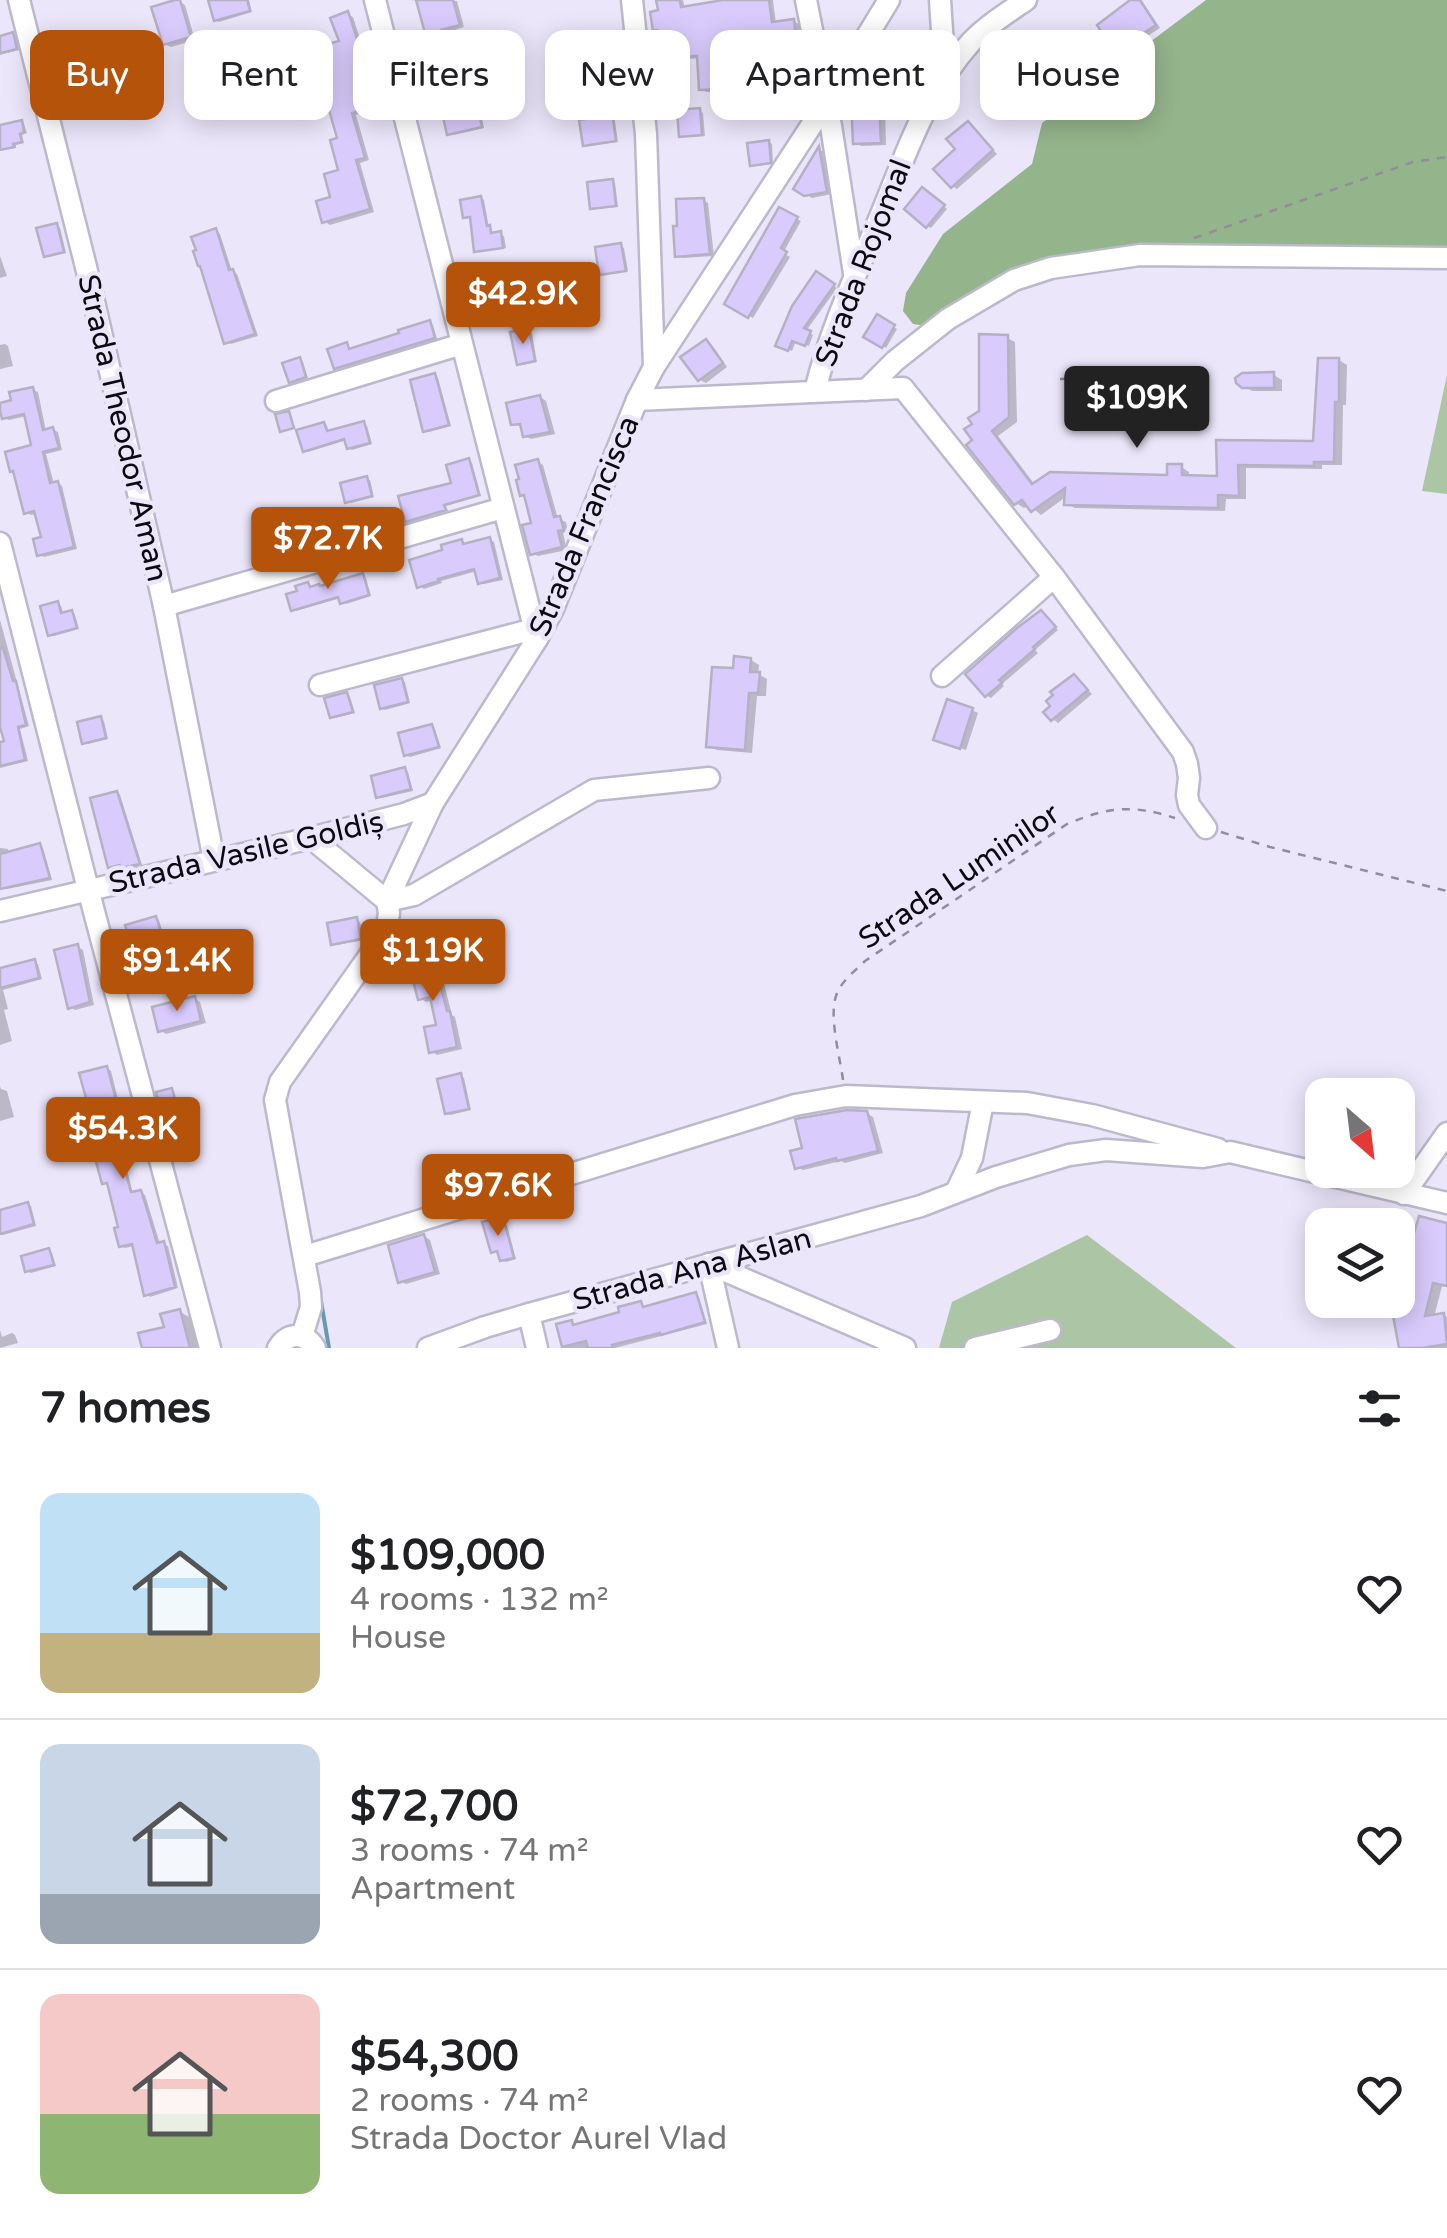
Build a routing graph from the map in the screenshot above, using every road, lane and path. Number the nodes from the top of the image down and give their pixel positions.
1 (20, 0) edge
2 (375, 0) edge
3 (632, 0) edge
4 (806, 0) edge
5 (889, 0) edge
6 (940, 0) edge
7 (1026, 0) edge
8 (812, 30) edge
9 (871, 30) edge
10 (942, 30) edge
11 (960, 58) edge
12 (815, 120) edge
13 (829, 120) edge
14 (921, 120) edge
15 (1447, 156) edge
16 (1197, 237) dead end
17 (1447, 258) edge
18 (855, 276) junction
19 (462, 344) junction
20 (654, 367) junction
21 (1128, 377) dead end
22 (1060, 379) dead end
23 (866, 390) junction
24 (816, 391) junction
25 (637, 400) junction
26 (276, 401) dead end
27 (504, 508) junction
28 (0, 543) edge
29 (1054, 577) junction
30 (164, 606) junction
31 (535, 634) junction
32 (942, 676) dead end
33 (320, 685) dead end
34 (709, 778) dead end
35 (433, 803) junction
36 (1176, 818) dead end
37 (1206, 828) joint
38 (312, 838) junction
39 (214, 860) junction
40 (88, 890) junction
41 (1447, 891) edge
42 (387, 901) junction
43 (0, 911) edge
44 (846, 1096) junction
45 (983, 1102) junction
46 (1447, 1132) edge
47 (1230, 1152) junction
48 (956, 1192) junction
49 (1404, 1194) junction
50 (1447, 1204) edge
51 (305, 1256) junction
52 (709, 1264) junction
53 (530, 1314) junction
54 (1050, 1330) dead end
55 (308, 1342) edge
56 (210, 1348) edge
57 (278, 1348) edge
58 (428, 1348) edge
59 (537, 1348) edge
60 (728, 1348) edge
61 (906, 1348) edge
62 (975, 1348) edge

1 - 30 street, Strada Theodor Aman
2 - 19 street
3 - 20 street
4 - 8 street
5 - 9 street, Strada Francisca
6 - 10 street
7 - 11 street, Strada Rojomal
12 - 20 street, Strada Francisca
13 - 18 street
14 - 18 street, Strada Rojomal
15 - 16 path
17 - 23 street
18 - 24 street, Strada Rojomal
19 - 26 street
19 - 27 street
20 - 25 street, Strada Francisca
21 - 22 path
23 - 24 street, Strada Francisca
23 - 29 street, Strada Francisca
24 - 25 street, Strada Francisca
25 - 31 street, Strada Francisca
27 - 30 street
27 - 31 street
28 - 40 street
29 - 32 street
29 - 37 street
30 - 39 street, Strada Theodor Aman
31 - 33 street
31 - 35 street, Strada Francisca
34 - 42 street
35 - 38 street, Strada Vasile Goldiș
35 - 42 street, Strada Francisca
36 - 44 path, Strada Luminilor
37 - 41 path
38 - 39 street, Strada Vasile Goldiș
38 - 42 street
39 - 40 street, Strada Vasile Goldiș
40 - 43 street, Strada Vasile Goldiș
40 - 56 street
42 - 51 street, Strada Francisca
44 - 45 street, Strada Ana Aslan
44 - 51 street, Strada Ana Aslan
45 - 47 street, Strada Ana Aslan
45 - 48 street
46 - 49 street
47 - 48 street, Strada Ana Aslan
47 - 49 street, Strada Ana Aslan
48 - 52 street, Strada Ana Aslan
49 - 50 street, Strada Ana Aslan
51 - 55 street, Strada Francisca
52 - 53 street, Strada Ana Aslan
52 - 60 street
52 - 61 street
53 - 58 street, Strada Ana Aslan
53 - 59 street
54 - 62 street
55 - 57 street

